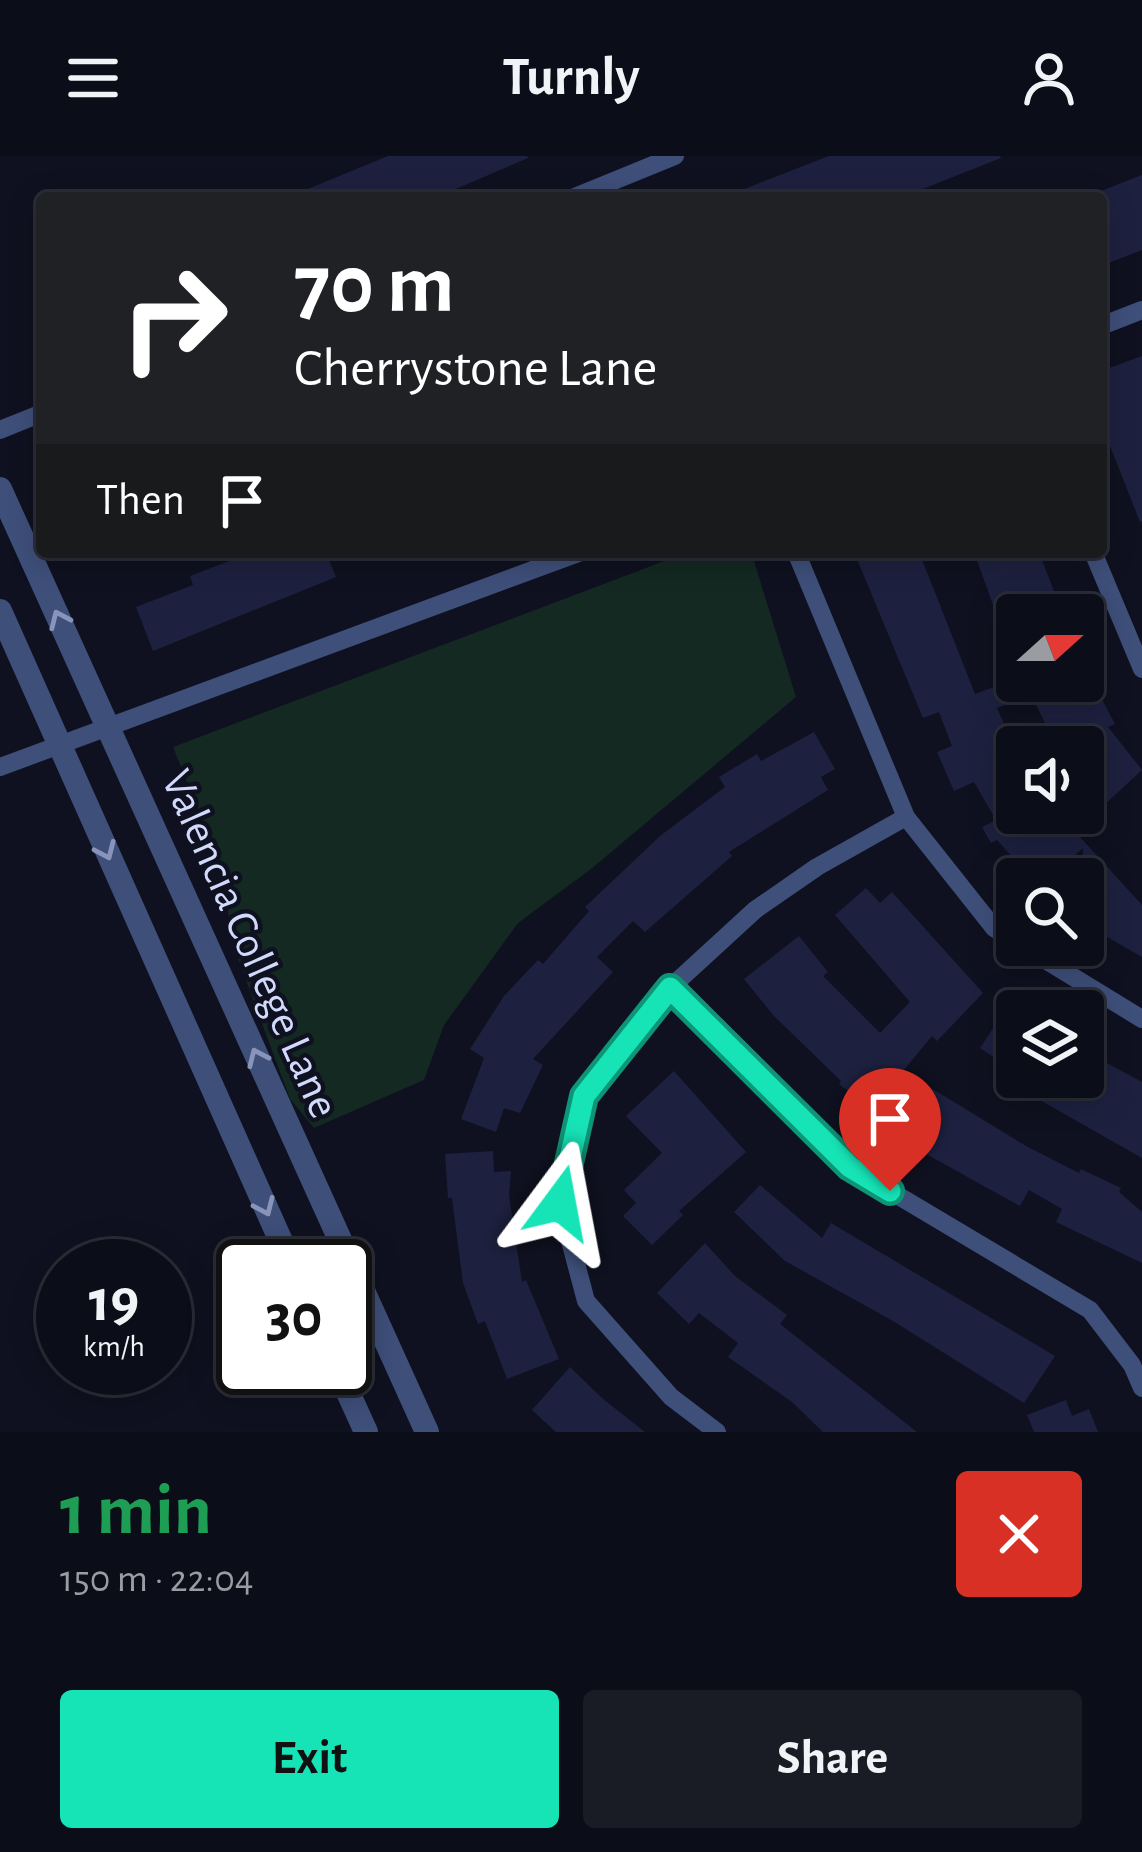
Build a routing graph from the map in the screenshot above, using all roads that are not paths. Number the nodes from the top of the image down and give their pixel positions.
1 (675, 156) edge
2 (587, 192) edge
3 (1142, 310) edge
4 (1107, 324) edge
5 (36, 415) edge
6 (0, 430) edge
7 (0, 488) edge
8 (564, 558) edge
9 (798, 558) edge
10 (1096, 558) edge
11 (0, 611) edge
12 (1142, 669) edge
13 (108, 725) junction
14 (58, 744) junction
15 (0, 767) edge
16 (906, 817) junction
17 (996, 929) edge
18 (1055, 966) edge
19 (670, 988) junction
20 (1142, 1019) edge
21 (280, 1239) edge
22 (1142, 1388) edge
23 (349, 1395) edge
24 (366, 1432) edge
25 (427, 1432) edge
26 (717, 1432) edge

1 - 2 street
3 - 4 street
5 - 6 street
13 -> 7 street, Valencia College Lane
8 - 13 street
9 - 16 street
10 - 12 street
11 - 14 street
13 - 14 street
25 -> 13 street, Valencia College Lane
14 - 15 street
14 -> 21 street
16 - 17 street
16 - 19 street
18 - 20 street
19 - 22 street
19 - 26 street
23 - 24 street

